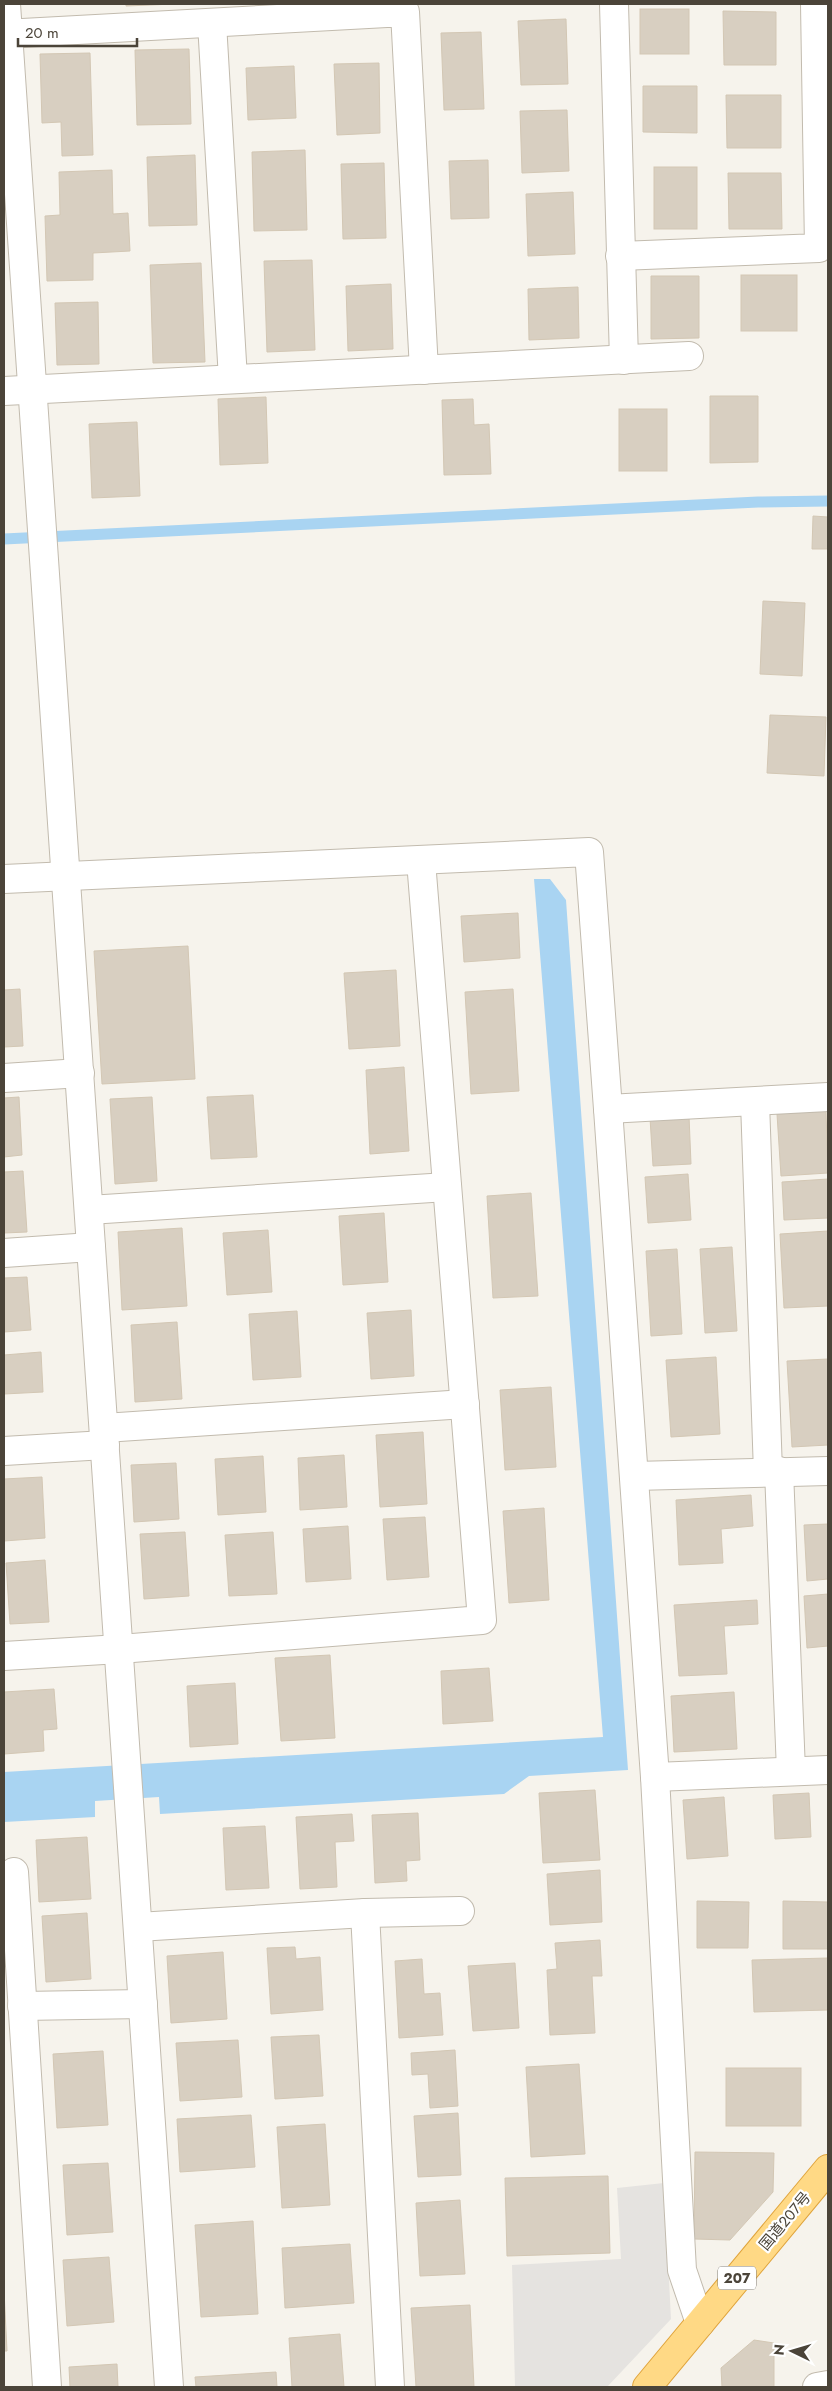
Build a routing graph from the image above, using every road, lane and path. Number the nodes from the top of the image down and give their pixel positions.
1 (6, 4) edge
2 (614, 4) edge
3 (815, 4) edge
4 (212, 23) junction
5 (6, 34) edge
6 (620, 256) junction
7 (689, 356) dead end
8 (624, 360) junction
9 (424, 370) junction
10 (233, 379) junction
11 (32, 389) junction
12 (4, 391) edge
13 (421, 861) junction
14 (66, 876) junction
15 (4, 879) edge
16 (80, 1073) junction
17 (4, 1078) edge
18 (828, 1097) edge
19 (755, 1102) junction
20 (608, 1108) junction
21 (448, 1187) junction
22 (89, 1210) junction
23 (92, 1247) junction
24 (4, 1253) edge
25 (465, 1404) junction
26 (104, 1436) junction
27 (4, 1451) edge
28 (773, 1471) junction
29 (828, 1471) edge
30 (634, 1476) junction
31 (120, 1648) junction
32 (4, 1656) edge
33 (828, 1770) edge
34 (791, 1771) junction
35 (655, 1777) junction
36 (14, 1872) dead end
37 (460, 1911) dead end
38 (366, 1913) junction
39 (138, 1927) junction
40 (143, 2004) junction
41 (22, 2006) junction
42 (828, 2169) edge
43 (700, 2323) junction
44 (828, 2385) edge
45 (47, 2387) edge
46 (169, 2387) edge
47 (390, 2387) edge
48 (647, 2387) edge
49 (817, 2387) edge

1 - 5 street
2 - 6 street
3 - 6 street
4 - 5 street
4 - 9 street
4 - 10 street
5 - 11 street
6 - 8 street
7 - 8 street
8 - 9 street
9 - 10 street
10 - 11 street
11 - 12 street
11 - 14 street
13 - 14 street
13 - 20 street
13 - 21 street
14 - 15 street
14 - 16 street
16 - 17 street
16 - 22 street
18 - 19 street
19 - 20 street
19 - 28 street
20 - 30 street
21 - 22 street
21 - 25 street
22 - 23 street
23 - 24 street
23 - 26 street
25 - 26 street
25 - 31 street
26 - 27 street
26 - 31 street
28 - 29 street
28 - 30 street
28 - 34 street
30 - 35 street
31 - 32 street
31 - 39 street
33 - 34 street
34 - 35 street
35 - 43 street
36 - 41 street
37 - 38 street
38 - 39 street
38 - 47 street
39 - 40 street
40 - 41 street
40 - 46 street
41 - 45 street
42 - 43 highway, 国道207号 / 207
43 - 48 highway, 国道207号 / 207
44 - 49 street

